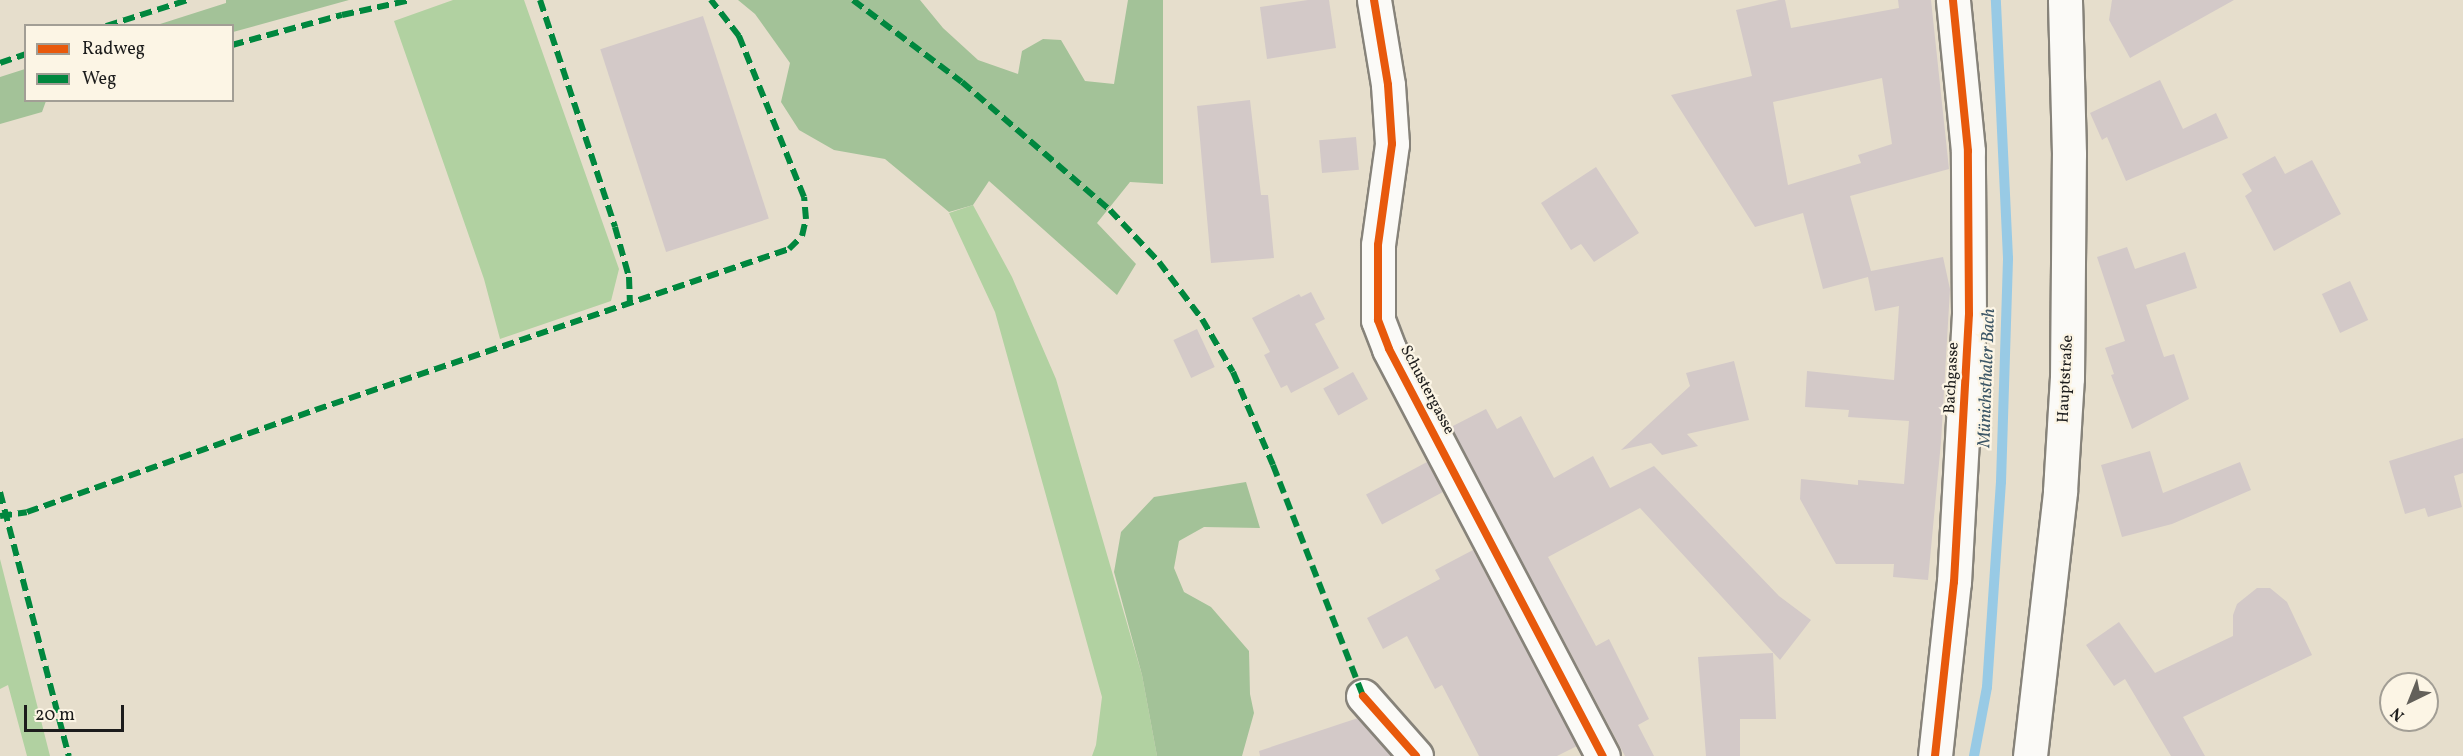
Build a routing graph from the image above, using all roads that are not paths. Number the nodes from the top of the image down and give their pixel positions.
1 (1374, 0) edge
2 (1953, 0) edge
3 (2065, 0) edge
4 (1363, 696) dead end
5 (1416, 756) edge
6 (1603, 756) edge
7 (1935, 756) edge
8 (2030, 756) edge

1 - 6 street, Schustergasse
2 - 7 street, Bachgasse
3 - 8 street, Hauptstraße
4 - 5 street

